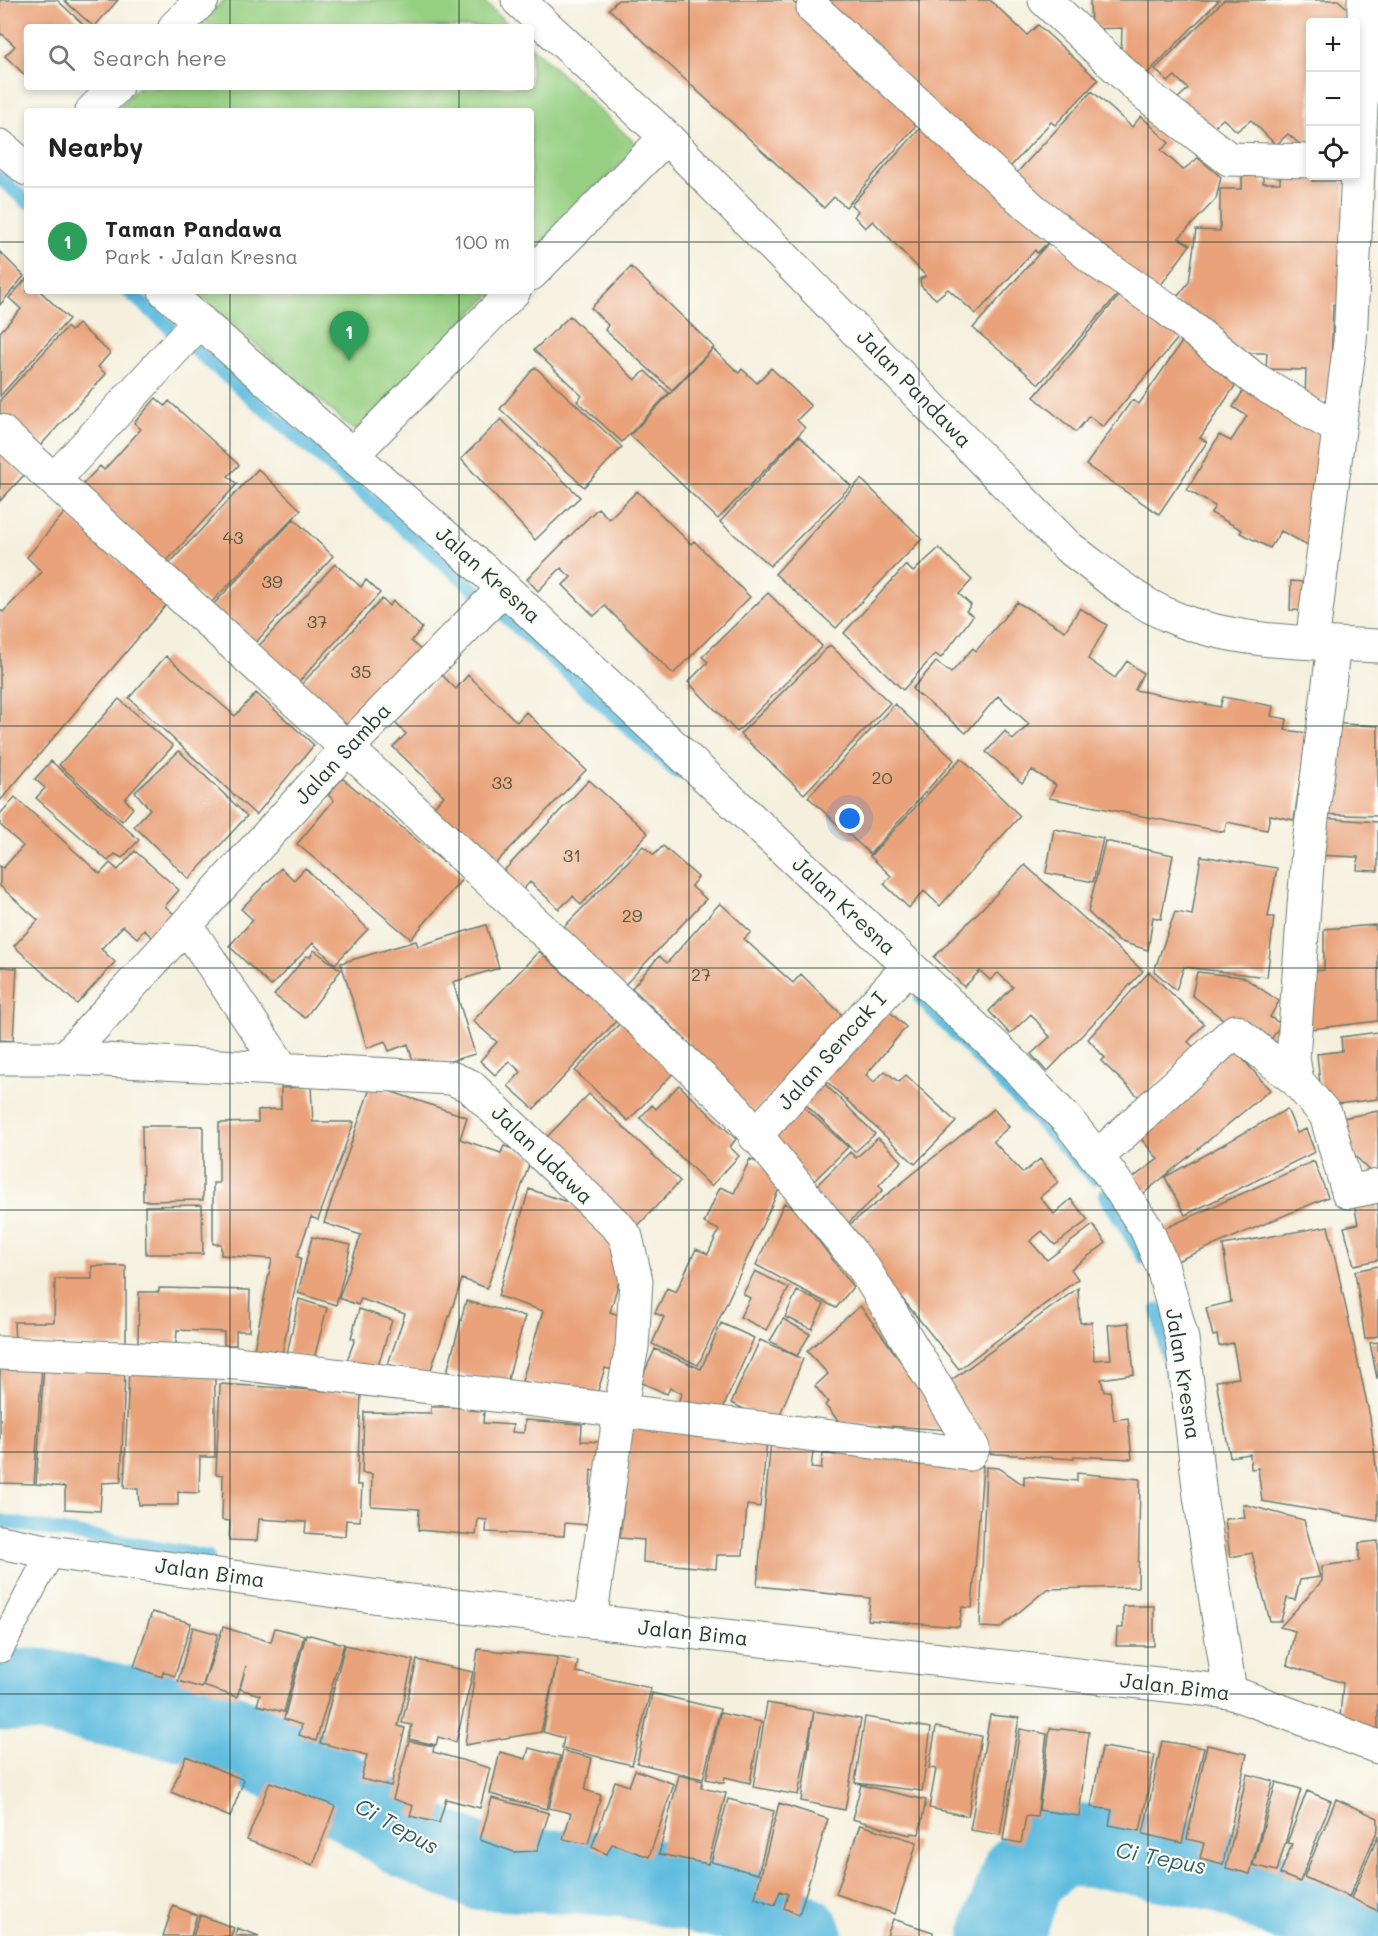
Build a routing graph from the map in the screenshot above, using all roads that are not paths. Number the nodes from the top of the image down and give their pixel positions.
1 (202, 0) edge
2 (518, 0) edge
3 (1046, 0) edge
4 (1364, 0) edge
5 (813, 8) dead end
6 (178, 24) edge
7 (113, 90) edge
8 (95, 108) edge
9 (1359, 126) edge
10 (666, 137) junction
11 (0, 146) edge
12 (1306, 161) edge
13 (24, 166) edge
14 (1356, 180) edge
15 (534, 271) edge
16 (168, 294) edge
17 (511, 294) edge
18 (200, 321) junction
19 (1339, 429) junction
20 (0, 431) edge
21 (351, 455) junction
22 (54, 480) junction
23 (504, 588) junction
24 (1323, 643) junction
25 (1378, 646) edge
26 (347, 748) junction
27 (186, 925) junction
28 (909, 966) junction
29 (0, 1058) edge
30 (65, 1058) junction
31 (282, 1068) junction
32 (1297, 1081) junction
33 (755, 1136) junction
34 (1097, 1157) junction
35 (1378, 1186) edge
36 (0, 1353) edge
37 (620, 1410) junction
38 (0, 1542) edge
39 (51, 1552) junction
40 (590, 1621) junction
41 (0, 1649) edge
42 (1230, 1692) junction
43 (1378, 1747) edge

1 - 6 street
2 - 10 street, Jalan Pandawa
3 - 12 street
4 - 9 street
5 - 19 street
7 - 8 street
10 - 15 street
10 - 24 street, Jalan Pandawa
11 - 13 street
14 - 19 street
16 - 18 street, Jalan Kresna
17 - 21 street
18 - 21 street, Jalan Kresna
18 - 22 street
19 - 24 street
20 - 22 street
21 - 23 street, Jalan Kresna
22 - 26 street
23 - 26 street, Jalan Samba
23 - 28 street, Jalan Kresna
24 - 25 street, Jalan Pandawa
24 - 32 street
26 - 27 street, Jalan Samba
26 - 33 street
27 - 30 street, Jalan Samba
27 - 31 street
28 - 33 street, Jalan Sencak I
28 - 34 street, Jalan Kresna
29 - 30 street, Jalan Udawa
30 - 31 street, Jalan Udawa
31 - 37 street, Jalan Udawa
32 - 34 street
32 - 35 street
33 - 37 street
34 - 42 street, Jalan Kresna
36 - 37 street
37 - 40 street, Jalan Udawa
38 - 39 street, Jalan Bima
39 - 40 street, Jalan Bima
39 - 41 lane
40 - 42 street, Jalan Bima
42 - 43 street, Jalan Bima

